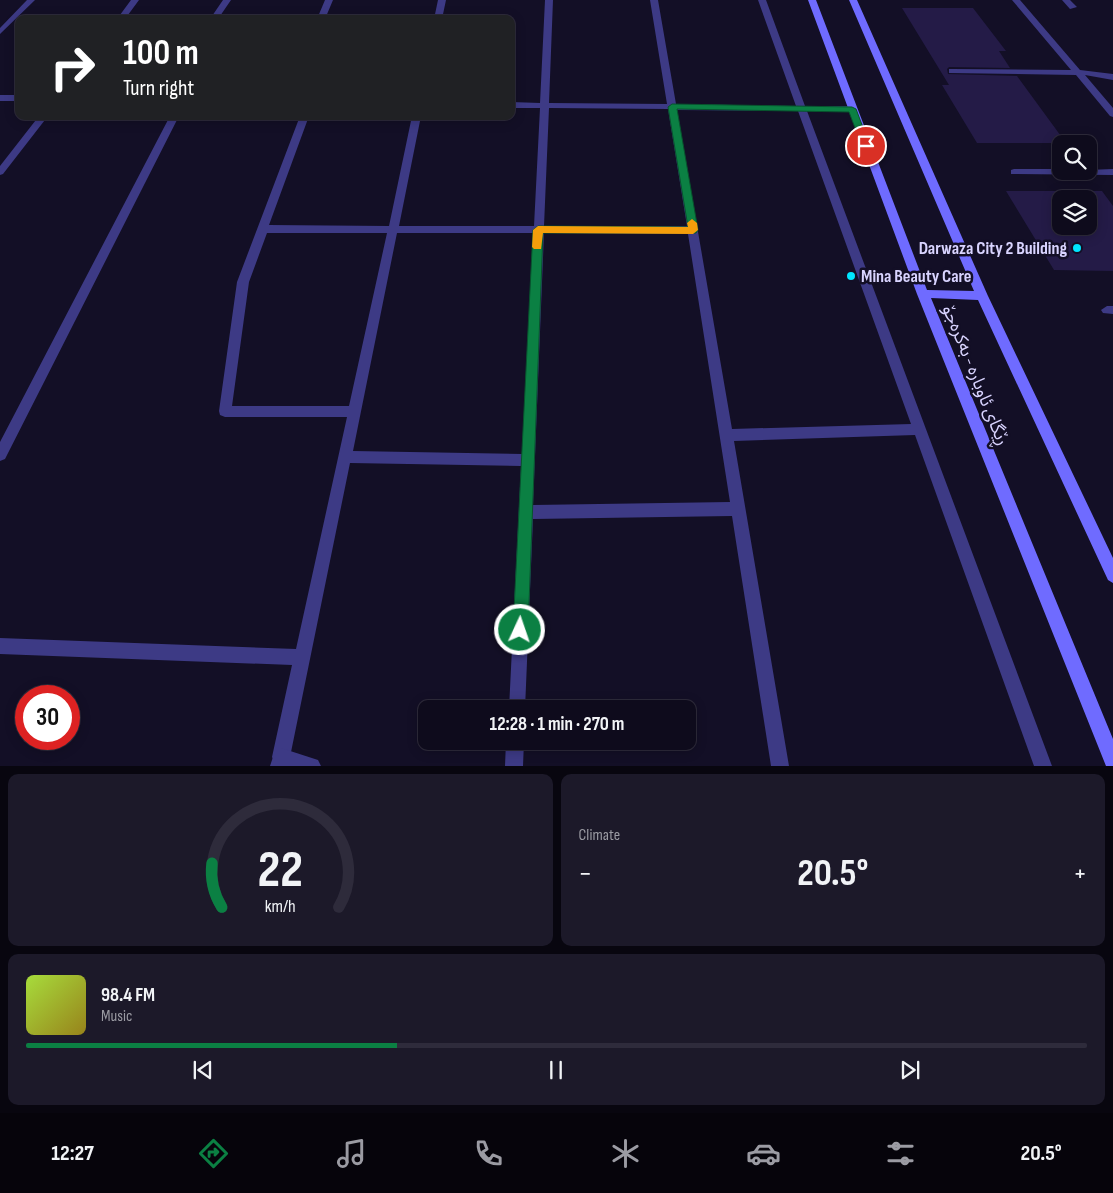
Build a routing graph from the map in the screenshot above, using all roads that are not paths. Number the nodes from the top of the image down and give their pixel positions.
1 (31, 0) edge
2 (135, 0) edge
3 (227, 0) edge
4 (329, 0) edge
5 (442, 0) edge
6 (549, 0) edge
7 (654, 0) edge
8 (762, 0) edge
9 (812, 0) edge
10 (853, 0) edge
11 (1016, 0) edge
12 (1066, 0) edge
13 (1073, 8) dead end
14 (16, 15) edge
15 (124, 15) edge
16 (217, 15) edge
17 (323, 15) edge
18 (439, 15) edge
19 (15, 17) edge
20 (0, 32) edge
21 (952, 71) dead end
22 (1079, 73) junction
23 (1113, 76) edge
24 (0, 98) edge
25 (15, 98) edge
26 (515, 105) edge
27 (544, 105) junction
28 (672, 107) junction
29 (801, 108) junction
30 (852, 109) junction
31 (1113, 114) edge
32 (41, 120) edge
33 (173, 120) edge
34 (304, 120) edge
35 (416, 120) edge
36 (0, 172) edge
37 (1014, 172) dead end
38 (1113, 172) edge
39 (263, 228) junction
40 (392, 230) junction
41 (538, 230) junction
42 (693, 230) junction
43 (923, 294) junction
44 (982, 296) junction
45 (353, 412) junction
46 (918, 429) junction
47 (725, 435) junction
48 (0, 455) edge
49 (344, 457) junction
50 (528, 460) junction
51 (738, 509) junction
52 (526, 512) junction
53 (1113, 575) edge
54 (0, 646) edge
55 (302, 657) junction
56 (517, 700) edge
57 (515, 750) edge
58 (1113, 760) edge
59 (280, 761) edge
60 (312, 766) edge
61 (514, 766) edge
62 (780, 766) edge
63 (1043, 766) edge

1 - 14 street
2 - 15 street
3 - 16 street
4 - 17 street
5 - 18 street
6 - 27 street
7 - 28 street
8 - 29 street
9 - 30 main road, ڕێگای ئاوبارە - بەکرەجۆ
10 - 44 main road, ڕێگای ئاوبارە - بەکرەجۆ
11 - 22 street
12 - 13 street
19 - 20 street
21 - 22 street
22 - 23 street
22 - 31 street
24 - 25 street
26 - 27 street
27 - 28 street
27 - 41 street
28 - 29 street
28 - 42 street
29 - 30 street
29 - 46 street
30 - 43 main road, ڕێگای ئاوبارە - بەکرەجۆ
32 - 36 street
33 - 48 street
34 - 39 street
35 - 40 street
37 - 38 street
39 - 40 street
39 - 45 street
40 - 41 street
40 - 45 street
41 - 42 street
41 - 50 street
42 - 47 street
43 - 44 main road
43 - 58 main road, ڕێگای ئاوبارە - بەکرەجۆ
44 - 53 main road, ڕێگای ئاوبارە - بەکرەجۆ
45 - 49 street
46 - 47 street
46 - 63 street
47 - 51 street
49 - 50 street
49 - 55 street
50 - 52 street
51 - 52 street
51 - 62 street
52 - 56 street
54 - 55 street
55 - 59 street
57 - 61 street
59 - 60 street

